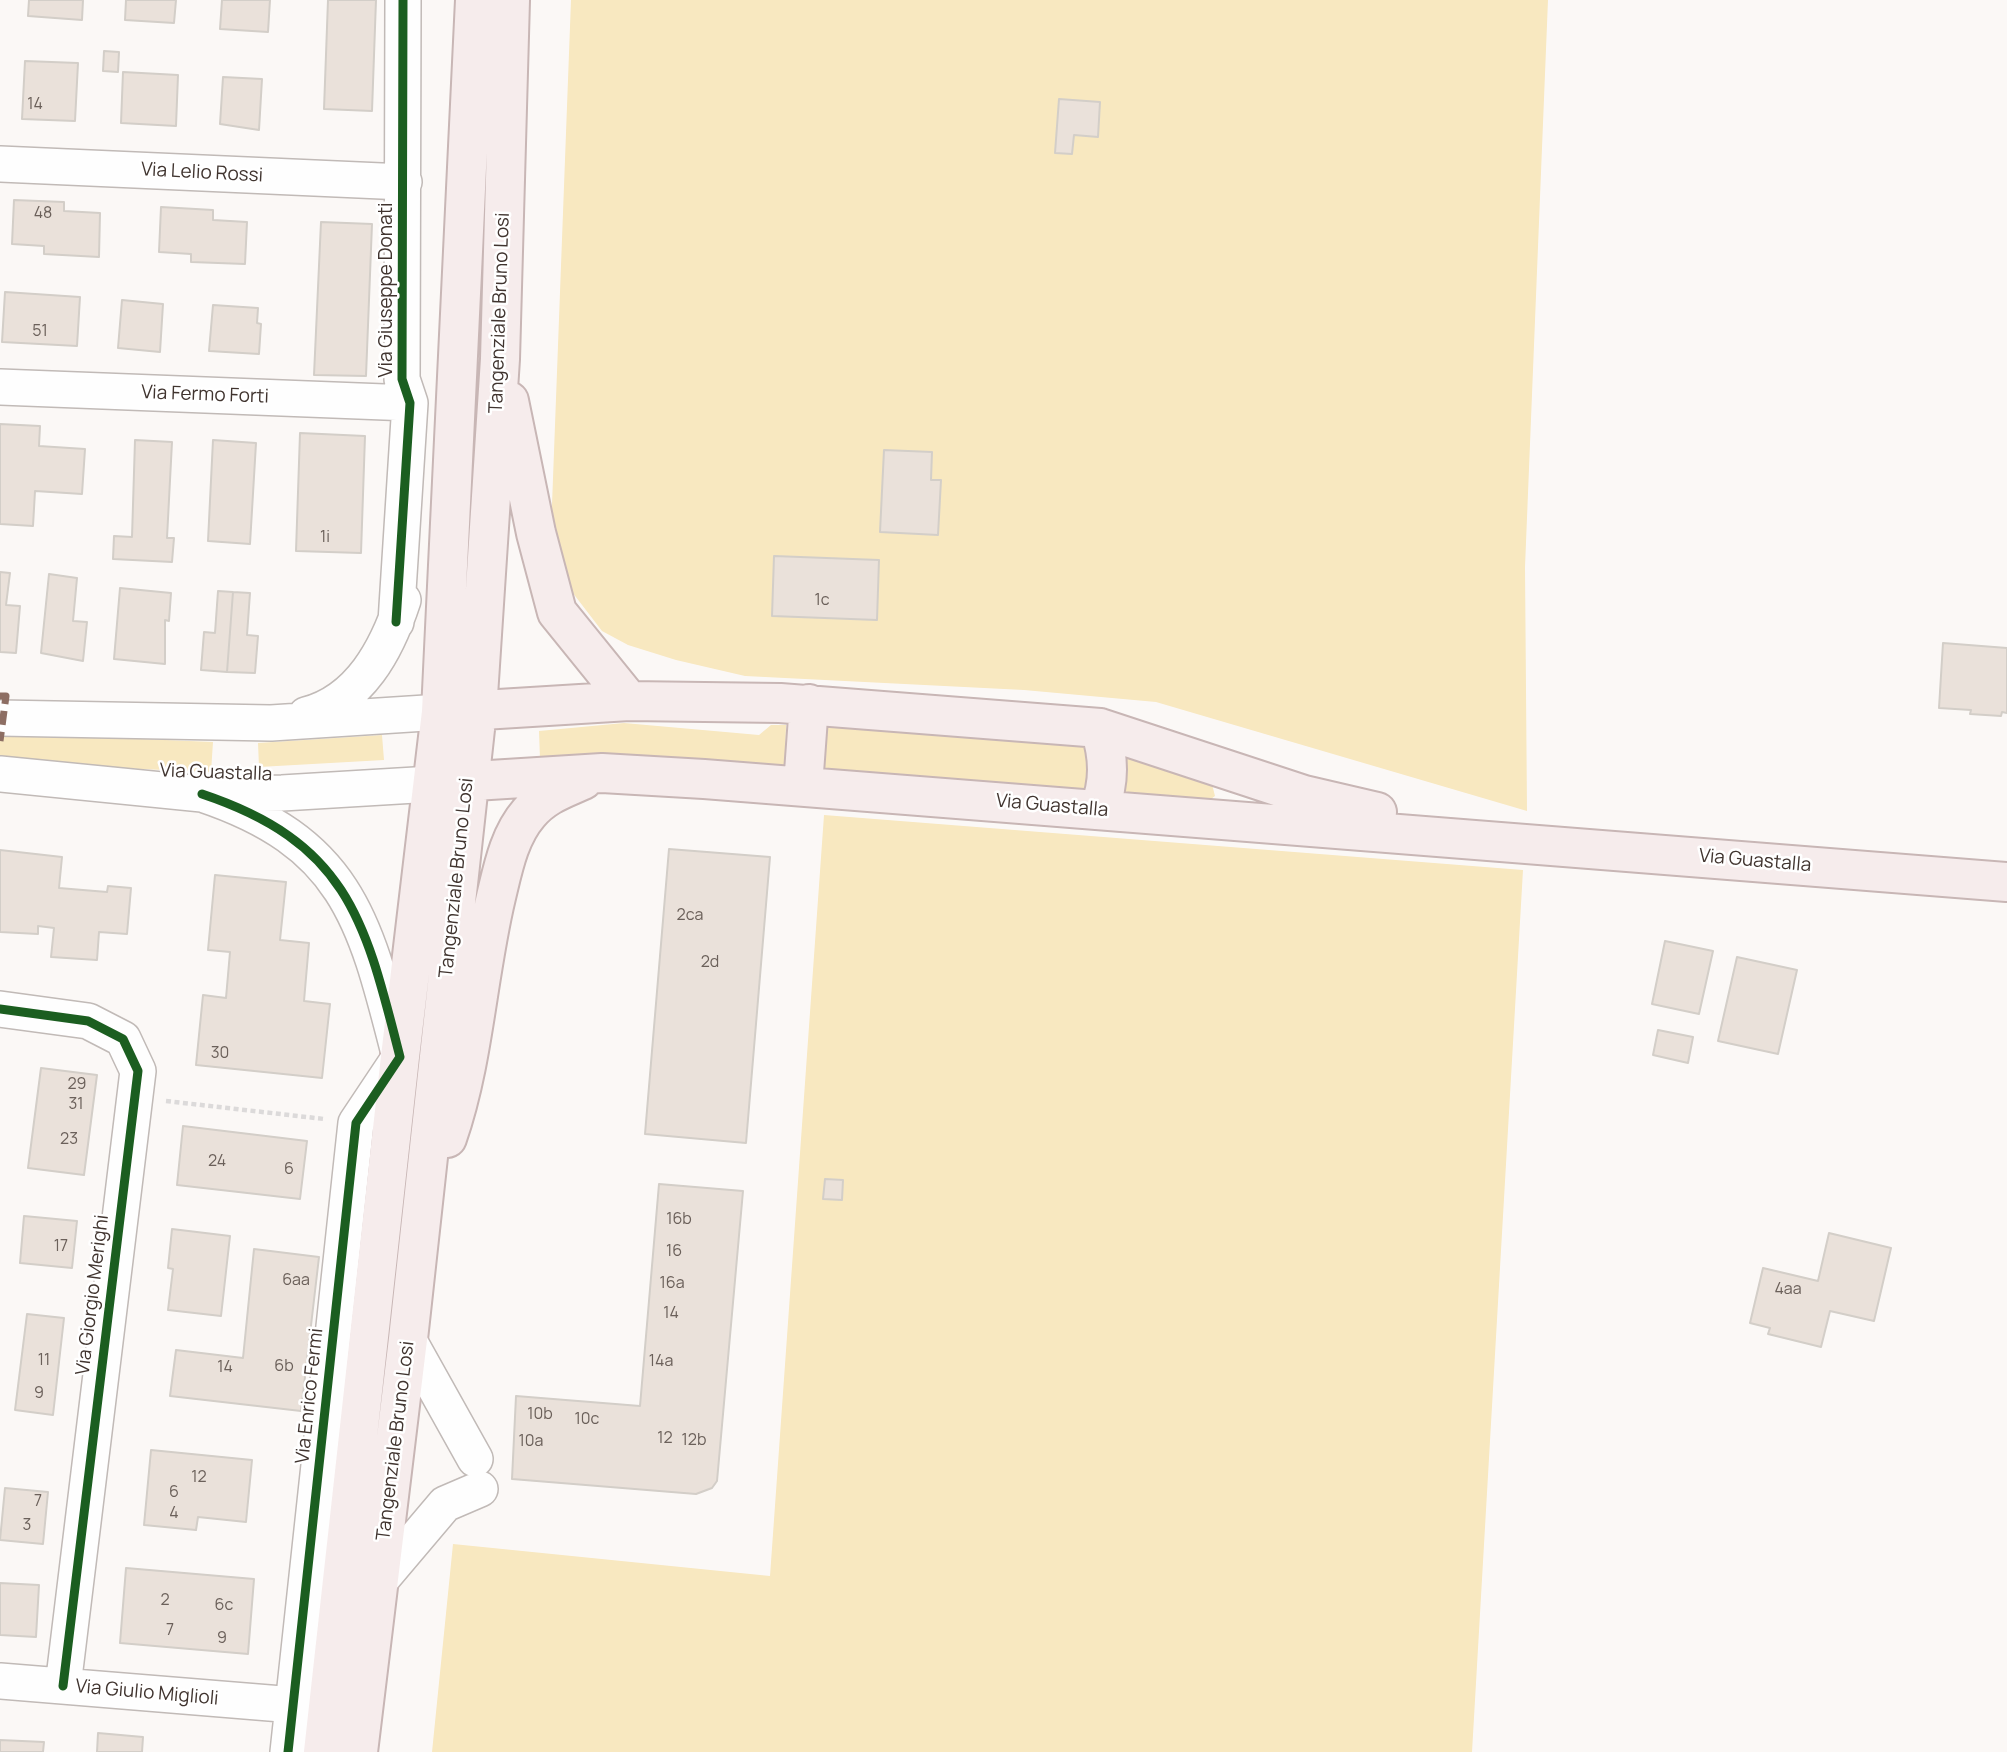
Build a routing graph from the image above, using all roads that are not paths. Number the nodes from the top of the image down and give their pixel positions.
1 (403, 0) edge
2 (475, 0) edge
3 (510, 0) edge
4 (0, 164) edge
5 (404, 182) junction
6 (500, 359) junction
7 (0, 387) edge
8 (410, 403) junction
9 (457, 415) junction
10 (396, 622) junction
11 (629, 701) junction
12 (808, 704) junction
13 (459, 711) junction
14 (0, 718) edge
15 (271, 723) junction
16 (1100, 728) junction
17 (602, 773) junction
18 (0, 774) edge
19 (449, 782) junction
20 (803, 786) junction
21 (202, 794) junction
22 (1099, 810) junction
23 (1503, 841) junction
24 (2002, 889) edge
25 (0, 1009) edge
26 (400, 1057) junction
27 (421, 1211) junction
28 (408, 1339) junction
29 (379, 1582) junction
30 (0, 1681) edge
31 (63, 1686) junction
32 (294, 1705) junction
33 (288, 1752) edge
34 (323, 1752) edge
35 (358, 1752) edge

1 - 5 street, Via Giuseppe Donati
2 - 9 main road, Tangenziale Bruno Losi
3 - 6 main road, Tangenziale Bruno Losi
4 - 5 street, Via Lelio Rossi
5 - 8 street, Via Giuseppe Donati
6 - 11 main road
6 - 13 main road, Tangenziale Bruno Losi
7 - 8 street, Via Fermo Forti
8 - 10 street, Via Giuseppe Donati
9 - 10 street
9 - 13 main road, Tangenziale Bruno Losi
10 - 15 street
11 - 12 main road, Via Guastalla
11 - 13 main road, Via Guastalla
12 - 16 main road, Via Guastalla
12 - 20 main road
13 - 15 street, Via Guastalla
13 - 19 main road, Tangenziale Bruno Losi
14 - 15 street, Via Guastalla
16 - 22 main road
16 - 23 main road, Via Guastalla
17 - 19 main road, Via Guastalla
17 - 20 main road, Via Guastalla
17 - 27 main road, Via Guastalla
18 - 21 street, Via Guastalla
19 - 21 street, Via Guastalla
19 - 26 main road, Tangenziale Bruno Losi
19 - 27 main road, Tangenziale Bruno Losi
20 - 22 main road, Via Guastalla
21 - 26 street
22 - 23 main road, Via Guastalla
23 - 24 main road, Via Guastalla
25 - 31 street, Via Giorgio Merighi
26 - 32 street, Via Enrico Fermi
26 - 34 main road, Tangenziale Bruno Losi
27 - 28 main road, Tangenziale Bruno Losi
28 - 29 main road, Tangenziale Bruno Losi
28 - 29 street
29 - 35 main road, Tangenziale Bruno Losi
30 - 31 street, Via Giulio Miglioli
31 - 32 street, Via Giulio Miglioli
32 - 33 street, Via Enrico Fermi

